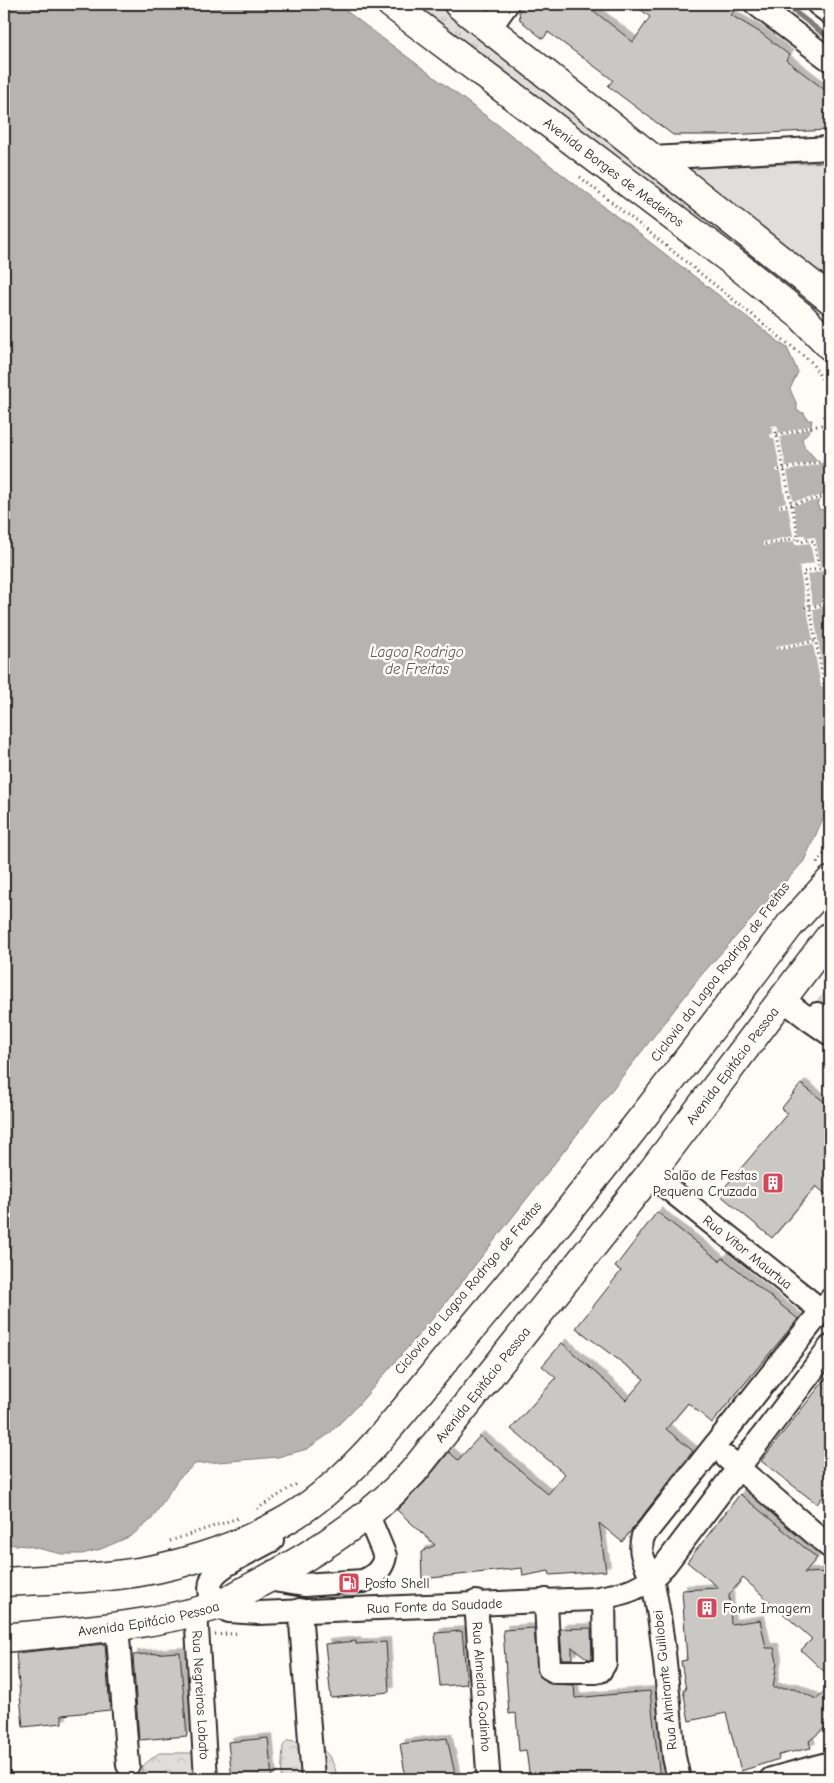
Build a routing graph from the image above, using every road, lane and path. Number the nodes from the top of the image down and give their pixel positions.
1 (364, 4) edge
2 (458, 4) edge
3 (507, 4) edge
4 (756, 4) edge
5 (818, 4) edge
6 (381, 7) edge
7 (830, 13) edge
8 (489, 29) junction
9 (830, 60) edge
10 (830, 148) edge
11 (653, 158) junction
12 (572, 170) dead end
13 (830, 299) edge
14 (830, 346) edge
15 (830, 402) edge
16 (830, 423) edge
17 (775, 427) dead end
18 (777, 435) junction
19 (830, 460) edge
20 (781, 470) junction
21 (830, 496) edge
22 (790, 504) junction
23 (781, 506) dead end
24 (798, 538) junction
25 (765, 544) dead end
26 (830, 567) edge
27 (819, 568) junction
28 (830, 603) edge
29 (807, 608) junction
30 (816, 641) junction
31 (779, 648) dead end
32 (824, 684) dead end
33 (830, 846) edge
34 (824, 872) edge
35 (830, 937) edge
36 (781, 998) junction
37 (830, 1034) edge
38 (650, 1174) junction
39 (826, 1305) edge
40 (830, 1347) edge
41 (713, 1447) junction
42 (738, 1467) junction
43 (306, 1478) dead end
44 (340, 1478) junction
45 (256, 1509) dead end
46 (367, 1513) junction
47 (247, 1514) dead end
48 (165, 1543) dead end
49 (830, 1547) edge
50 (267, 1579) junction
51 (652, 1580) junction
52 (363, 1581) junction
53 (4, 1582) edge
54 (304, 1585) junction
55 (604, 1597) junction
56 (546, 1600) junction
57 (476, 1602) junction
58 (391, 1606) junction
59 (294, 1611) junction
60 (205, 1618) junction
61 (117, 1625) junction
62 (244, 1632) dead end
63 (4, 1638) edge
64 (830, 1762) edge
65 (128, 1765) dead end
66 (488, 1772) dead end
67 (206, 1779) edge
68 (313, 1779) edge
69 (679, 1779) edge
70 (771, 1779) edge

1 - 6 path
2 - 8 highway
3 - 8 street
4 - 9 street
5 - 7 street
6 - 14 highway, Avenida Borges de Medeiros
8 - 11 highway
10 - 11 street
11 - 13 highway
12 - 15 path
16 - 18 path
17 - 18 path
18 - 20 path
19 - 20 path
20 - 22 path
21 - 22 path
22 - 23 path
22 - 24 path
24 - 25 path
24 - 27 path
26 - 27 path
27 - 29 path
28 - 29 path
29 - 30 path
30 - 31 path
30 - 32 path
33 - 34 path
34 - 44 highway
35 - 36 highway, Avenida Epitácio Pessoa
36 - 37 street
36 - 38 highway, Avenida Epitácio Pessoa
38 - 39 street, Rua Vitor Maurtua
38 - 46 highway, Avenida Epitácio Pessoa
39 - 41 street
40 - 42 street, Rua Fonte da Saudade
41 - 42 street
41 - 51 street
42 - 49 street
42 - 51 street, Rua Fonte da Saudade
43 - 45 path
44 - 53 highway
44 - 60 street, Rua Negreiros Lobato
46 - 50 highway, Avenida Epitácio Pessoa
46 - 52 street
47 - 48 path
50 - 54 street
50 - 60 highway, Avenida Epitácio Pessoa
51 - 55 street, Rua Fonte da Saudade
51 - 69 street, Rua Almirante Guillobei
52 - 54 street
52 - 58 street
54 - 59 street
55 - 56 street, Rua Fonte da Saudade
55 - 56 street
56 - 57 street, Rua Fonte da Saudade
57 - 58 street, Rua Fonte da Saudade
57 - 66 street, Rua Almeida Godinho
58 - 59 street, Rua Fonte da Saudade
59 - 60 street, Rua Fonte da Saudade
59 - 68 street
60 - 61 highway, Avenida Epitácio Pessoa
60 - 62 path
60 - 67 street, Rua Negreiros Lobato
61 - 63 highway, Avenida Epitácio Pessoa
61 - 65 street
64 - 70 street

